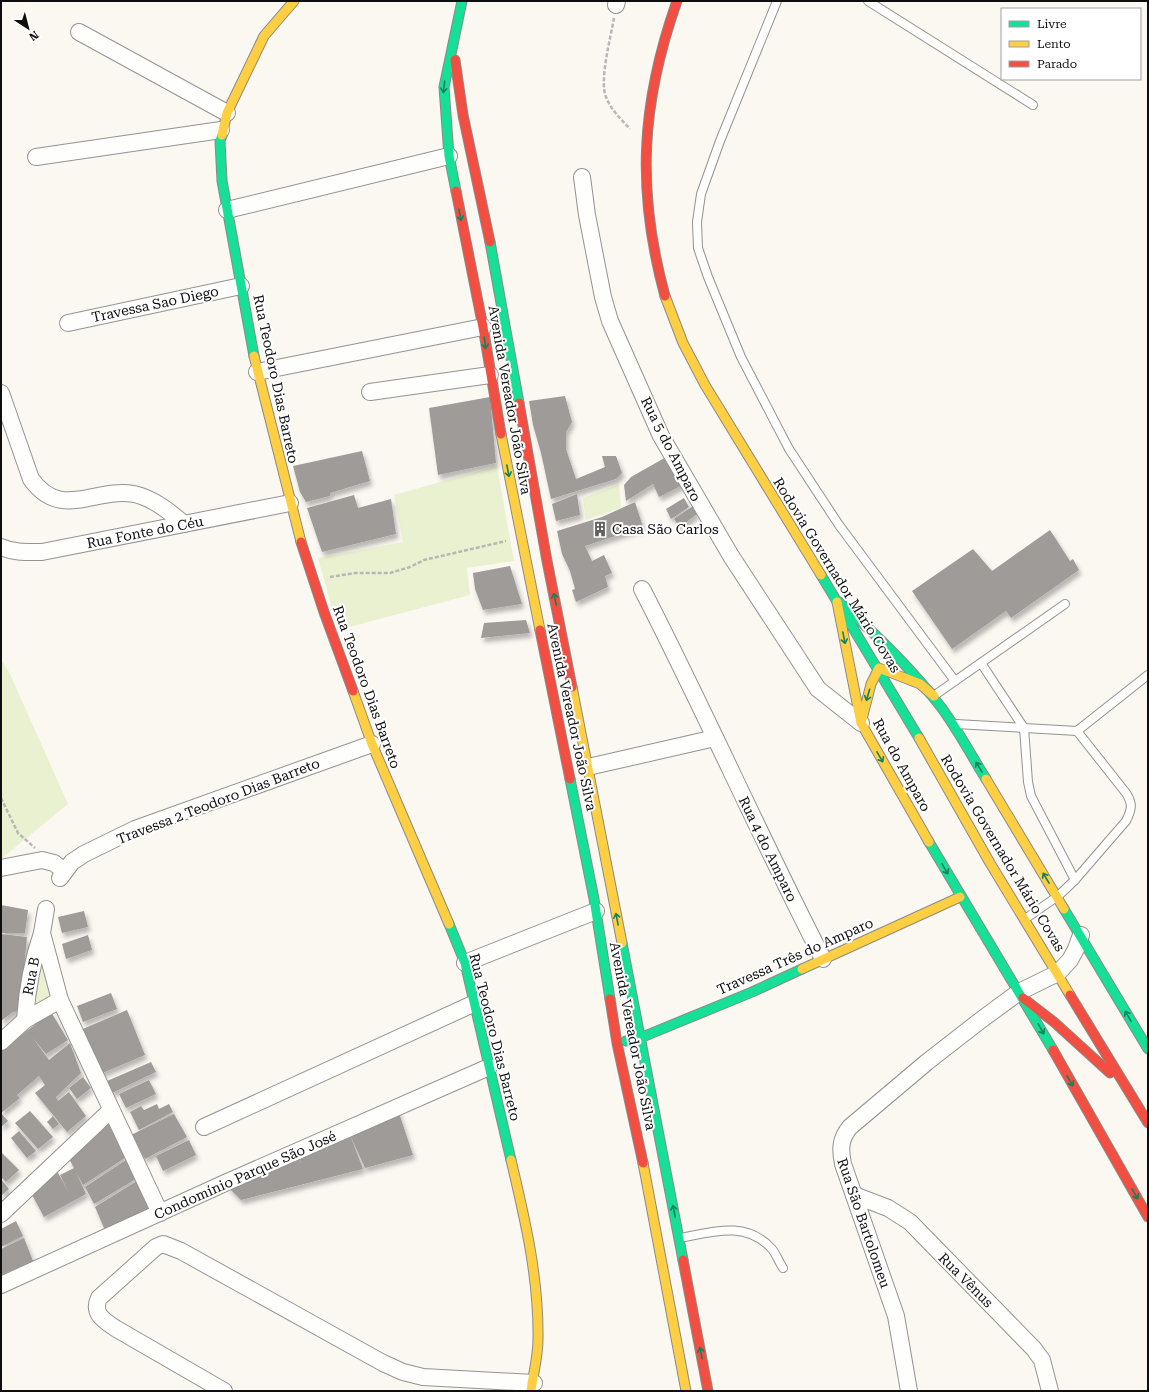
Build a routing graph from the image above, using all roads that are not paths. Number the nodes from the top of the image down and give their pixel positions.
1 (294, 1) edge
2 (462, 1) edge
3 (677, 1) edge
4 (777, 1) edge
5 (868, 1) edge
6 (79, 32) dead end
7 (453, 49) junction
8 (1033, 105) dead end
9 (227, 113) junction
10 (221, 130) junction
11 (449, 156) junction
12 (36, 157) dead end
13 (582, 177) dead end
14 (227, 210) junction
15 (241, 286) junction
16 (68, 323) dead end
17 (483, 327) junction
18 (257, 372) junction
19 (490, 375) junction
20 (370, 392) dead end
21 (1, 393) edge
22 (290, 503) junction
23 (184, 524) junction
24 (1, 547) edge
25 (642, 589) dead end
26 (836, 600) junction
27 (1065, 604) dead end
28 (981, 663) junction
29 (879, 668) junction
30 (1148, 675) edge
31 (955, 681) junction
32 (934, 696) junction
33 (578, 713) junction
34 (559, 718) junction
35 (861, 723) junction
36 (953, 724) junction
37 (1024, 728) junction
38 (1077, 730) junction
39 (715, 738) junction
40 (372, 744) junction
41 (588, 767) junction
42 (1, 868) edge
43 (1075, 880) junction
44 (613, 896) junction
45 (1058, 896) junction
46 (960, 897) junction
47 (595, 905) junction
48 (46, 909) dead end
49 (1025, 919) junction
50 (42, 933) junction
51 (1081, 935) junction
52 (823, 959) junction
53 (465, 964) junction
54 (1058, 973) junction
55 (1021, 995) junction
56 (60, 1000) junction
57 (475, 1003) junction
58 (25, 1020) junction
59 (640, 1038) junction
60 (1, 1042) edge
61 (617, 1043) junction
62 (1148, 1049) edge
63 (489, 1067) junction
64 (1127, 1089) junction
65 (111, 1110) junction
66 (1148, 1123) edge
67 (204, 1127) dead end
68 (854, 1195) junction
69 (160, 1213) junction
70 (1, 1214) edge
71 (1148, 1217) edge
72 (679, 1238) junction
73 (783, 1268) dead end
74 (1, 1285) edge
75 (469, 1386) edge
76 (532, 1387) edge
77 (224, 1391) edge
78 (686, 1391) edge
79 (708, 1391) edge
80 (909, 1391) edge
81 (1050, 1391) edge

1 - 9 main road, Rua Teodoro Dias Barreto
2 - 7 main road, Avenida Vereador João Silva
3 - 26 main road, Rodovia Governador Mário Covas
4 - 31 lane
5 - 8 lane
6 - 9 street
7 -> 11 main road, Avenida Vereador João Silva
33 -> 7 main road, Avenida Vereador João Silva
9 - 10 main road, Rua Teodoro Dias Barreto
10 - 12 street
10 - 14 main road, Rua Teodoro Dias Barreto
11 - 14 street
11 -> 17 main road, Avenida Vereador João Silva
13 - 35 street, Rua 5 do Amparo
14 - 15 main road, Rua Teodoro Dias Barreto
15 - 16 street, Travessa Sao Diego
15 - 18 main road, Rua Teodoro Dias Barreto
17 - 18 street
17 -> 19 main road, Avenida Vereador João Silva
18 - 22 main road, Rua Teodoro Dias Barreto
19 - 20 street
19 -> 34 main road, Avenida Vereador João Silva
21 - 23 street
22 - 23 street, Rua Fonte do Céu
22 - 40 main road, Rua Teodoro Dias Barreto
23 - 24 street, Rua Fonte do Céu
25 - 39 street, Rua 4 do Amparo
26 - 29 main road, Rodovia Governador Mário Covas
26 - 32 main road
26 -> 35 main road, Rua do Amparo
27 - 28 lane
28 - 31 lane
28 - 37 lane
29 - 32 main road
29 -> 35 main road
29 - 49 main road, Rodovia Governador Mário Covas
30 - 38 lane
31 - 32 lane
32 - 36 main road
33 - 34 main road
33 - 41 main road, Avenida Vereador João Silva
34 - 47 main road, Avenida Vereador João Silva
35 -> 46 main road, Rua do Amparo
36 - 37 lane
45 -> 36 main road
37 - 38 lane
37 - 43 lane
38 - 43 lane
39 - 41 street
39 - 52 street, Rua 4 do Amparo
40 - 42 street, Travessa 2 Teodoro Dias Barreto
40 - 53 main road, Rua Teodoro Dias Barreto
41 - 44 main road, Avenida Vereador João Silva
43 - 45 lane
44 - 47 main road
59 -> 44 main road, Avenida Vereador João Silva
45 - 49 lane
45 - 51 main road
46 - 52 main road, Travessa Três do Amparo
46 - 55 main road, Rua do Amparo
47 - 53 street
47 - 61 main road, Avenida Vereador João Silva
48 - 50 street
49 - 54 main road, Rodovia Governador Mário Covas
50 - 56 street
50 - 58 street, Rua B
51 - 54 street
62 -> 51 main road
52 - 59 main road, Travessa Três do Amparo
53 - 57 main road, Rua Teodoro Dias Barreto
54 - 55 street, Rua São Bartolomeu
54 - 64 main road, Rodovia Governador Mário Covas
55 - 64 main road
55 - 68 street, Rua São Bartolomeu
55 -> 71 main road, Rua do Amparo
56 - 58 street
56 - 65 street
57 - 63 main road, Rua Teodoro Dias Barreto
57 - 67 street
58 - 60 street
59 - 61 main road, Travessa Três do Amparo
72 -> 59 main road, Avenida Vereador João Silva
61 - 78 main road, Avenida Vereador João Silva
63 - 69 street, Condomínio Parque São José
63 - 76 main road, Rua Teodoro Dias Barreto
64 - 66 main road, Rodovia Governador Mário Covas
65 - 69 street
65 - 70 street
68 - 80 street, Rua São Bartolomeu
68 - 81 street, Rua Vênus
69 - 74 street, Condomínio Parque São José
72 - 73 lane
79 -> 72 main road, Avenida Vereador João Silva
75 - 76 street
75 - 77 street

